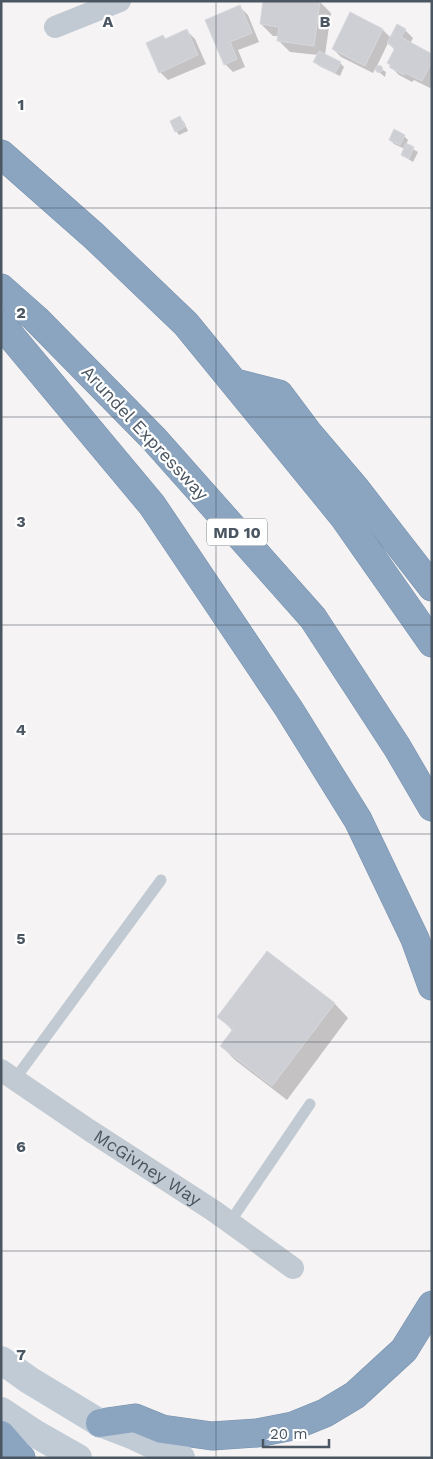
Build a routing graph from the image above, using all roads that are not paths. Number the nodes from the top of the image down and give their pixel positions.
1 (120, 1) edge
2 (56, 27) dead end
3 (1, 154) edge
4 (1, 288) edge
5 (1, 324) edge
6 (236, 383) junction
7 (432, 587) edge
8 (432, 643) edge
9 (432, 807) edge
10 (161, 880) dead end
11 (432, 986) edge
12 (8, 1074) edge
13 (310, 1104) dead end
14 (230, 1222) junction
15 (293, 1268) dead end
16 (432, 1305) edge
17 (1, 1360) edge
18 (1, 1411) edge
19 (100, 1423) junction
20 (1, 1435) edge
21 (21, 1458) edge
22 (78, 1458) edge
23 (181, 1458) edge

1 - 2 street
3 - 6 highway
4 - 9 highway, Arundel Expressway / MD 10
5 - 11 highway
6 - 7 highway
6 - 8 highway
10 - 12 lane
12 - 14 street, McGivney Way
13 - 14 lane
14 - 15 street, McGivney Way
16 - 19 highway
17 - 19 main road
18 - 22 main road
19 - 23 main road
20 - 21 highway

